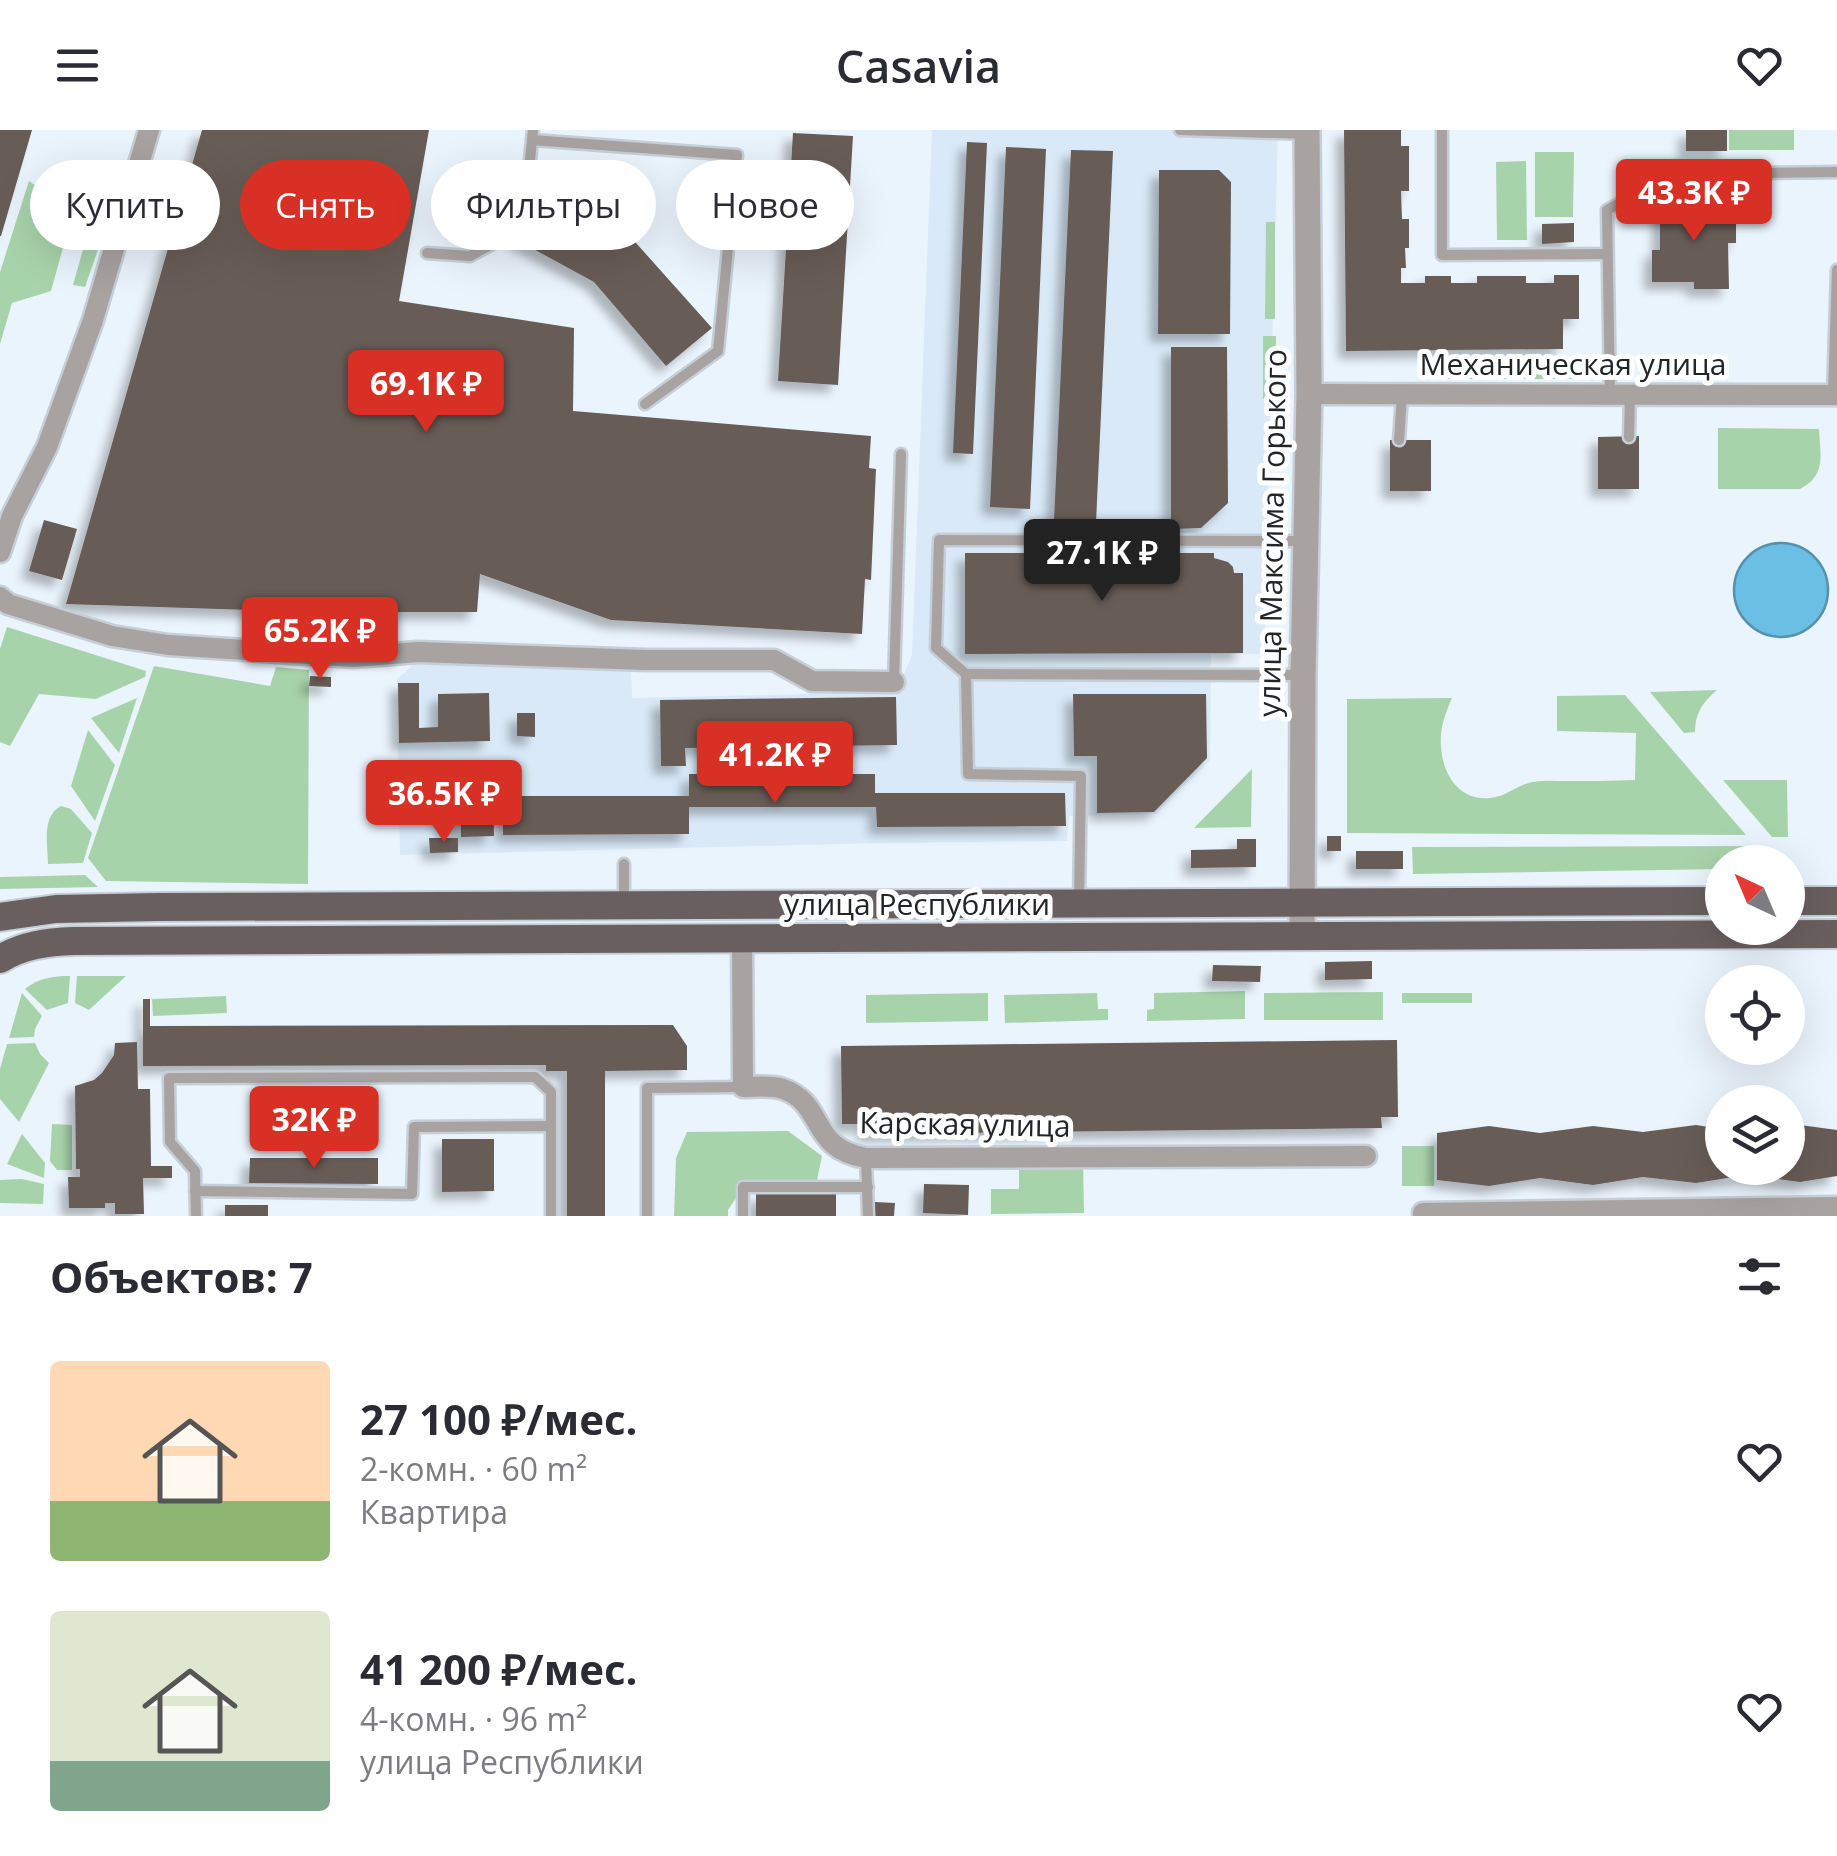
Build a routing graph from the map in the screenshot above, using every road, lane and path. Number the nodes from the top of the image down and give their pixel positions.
1 (149, 130) edge
2 (1180, 130) edge
3 (1442, 130) edge
4 (1308, 132) edge
5 (532, 135) edge
6 (1837, 172) edge
7 (427, 253) dead end
8 (1607, 254) junction
9 (1837, 270) edge
10 (1309, 394) junction
11 (1620, 394) junction
12 (1402, 395) junction
13 (1835, 395) edge
14 (646, 404) dead end
15 (1628, 436) dead end
16 (1399, 440) dead end
17 (901, 454) dead end
18 (6, 514) edge
19 (1306, 541) junction
20 (0, 552) edge
21 (0, 597) edge
22 (966, 674) junction
23 (1303, 676) junction
24 (894, 682) joint
25 (624, 864) dead end
26 (1705, 901) edge
27 (1805, 901) edge
28 (1837, 901) edge
29 (1302, 903) junction
30 (1079, 904) junction
31 (624, 905) junction
32 (0, 916) edge
33 (1837, 934) edge
34 (1302, 936) junction
35 (742, 938) junction
36 (0, 959) edge
37 (743, 1087) junction
38 (551, 1126) junction
39 (1366, 1156) dead end
40 (866, 1158) junction
41 (868, 1186) junction
42 (195, 1190) junction
43 (1837, 1207) edge
44 (1423, 1213) dead end
45 (196, 1216) edge
46 (551, 1216) edge
47 (647, 1216) edge
48 (744, 1216) edge
49 (868, 1216) edge

1 - 18 street
2 - 4 lane
3 - 8 lane
4 - 10 street, улица Максима Горького
5 - 7 lane
5 - 14 lane
6 - 8 lane
8 - 11 lane
9 - 13 lane
10 - 12 street, Механическая улица
10 - 19 street, улица Максима Горького
11 - 12 street, Механическая улица
11 - 13 street, Механическая улица
11 - 15 lane
12 - 16 lane
17 - 24 lane
18 - 20 street
19 - 22 lane
19 - 23 street, улица Максима Горького
21 - 24 street
22 - 23 lane
22 - 30 lane
23 - 29 street, улица Максима Горького
25 - 31 lane
26 - 29 main road, улица Республики
27 - 28 main road
29 - 30 main road, улица Республики
29 - 34 street, улица Максима Горького
30 - 31 main road, улица Республики
31 - 32 main road, улица Республики
33 - 34 main road, улица Республики
34 - 35 main road, улица Республики
35 - 36 main road, улица Республики
35 - 37 street
37 - 40 street, Карская улица
37 - 47 lane
38 - 42 lane
38 - 42 lane
38 - 46 lane
39 - 40 street, Карская улица
40 - 41 lane
41 - 48 lane
41 - 49 lane
42 - 45 lane
43 - 44 street

